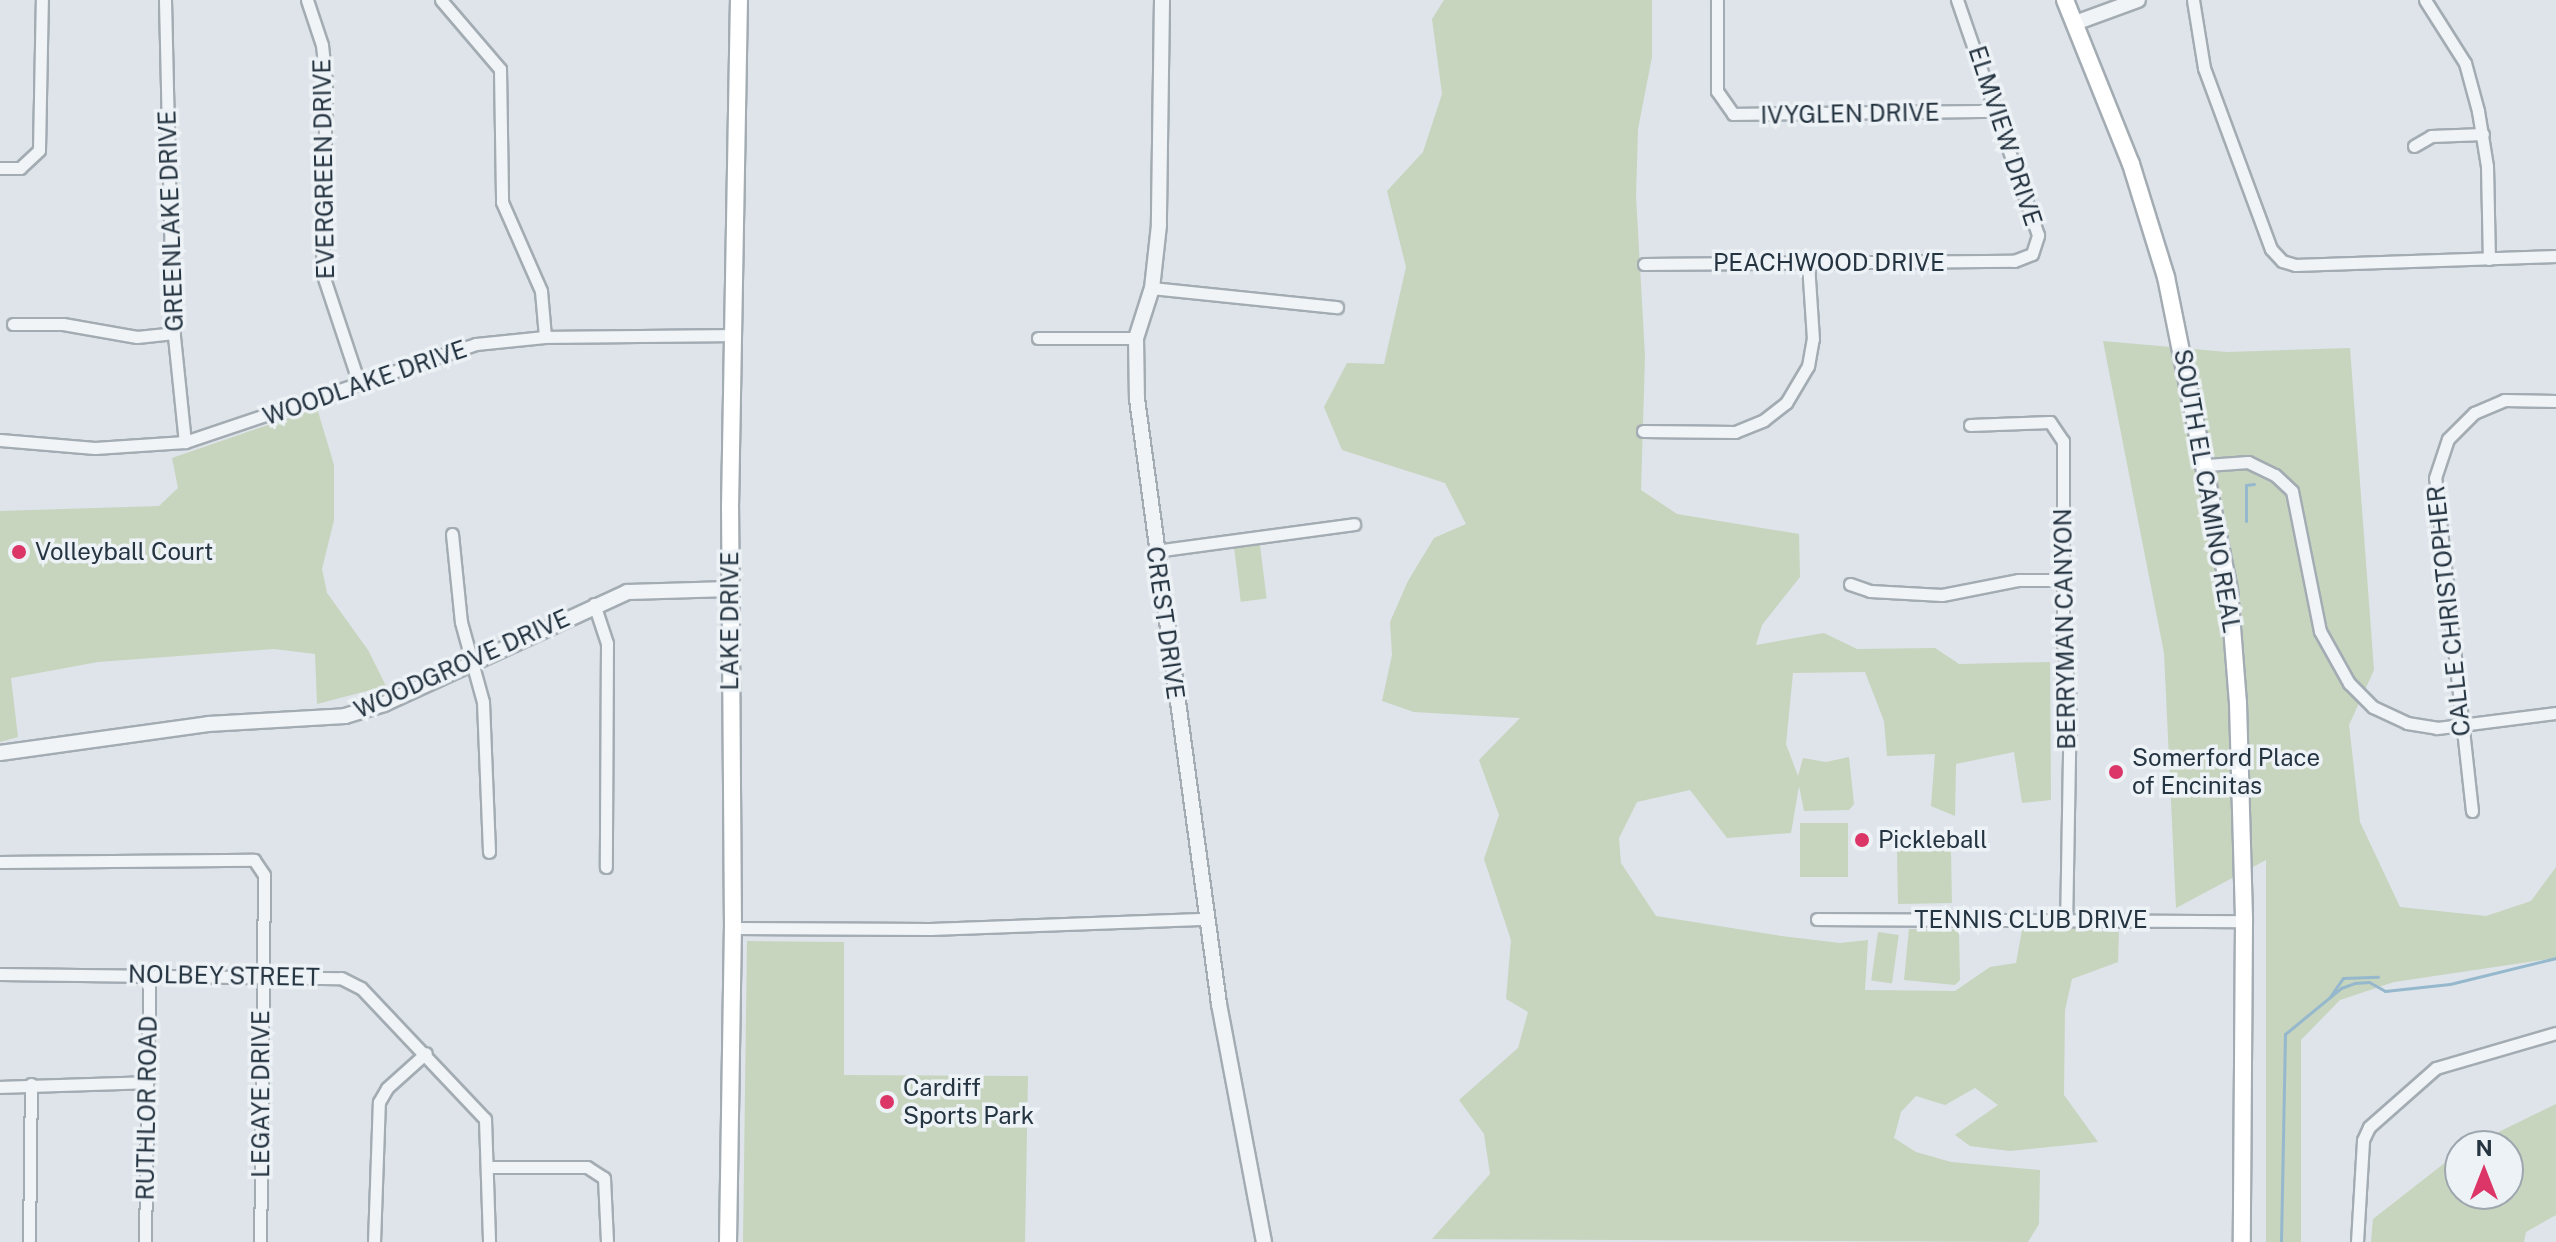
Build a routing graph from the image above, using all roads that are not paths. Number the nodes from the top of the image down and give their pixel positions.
1 (42, 0) edge
2 (165, 0) edge
3 (307, 0) edge
4 (441, 0) edge
5 (739, 0) edge
6 (1162, 0) edge
7 (1717, 0) edge
8 (1957, 0) edge
9 (2065, 0) edge
10 (2138, 0) edge
11 (2193, 0) edge
12 (2425, 0) edge
13 (2075, 23) junction
14 (1996, 111) junction
15 (2483, 134) junction
16 (2414, 146) dead end
17 (0, 168) edge
18 (2556, 256) edge
19 (2489, 259) junction
20 (2014, 261) joint
21 (1808, 263) junction
22 (1644, 264) dead end
23 (1152, 288) junction
24 (1337, 307) dead end
25 (13, 324) dead end
26 (174, 333) junction
27 (734, 335) junction
28 (545, 337) junction
29 (1038, 338) dead end
30 (1136, 338) junction
31 (359, 383) junction
32 (2556, 401) edge
33 (1970, 425) dead end
34 (1643, 431) dead end
35 (0, 440) edge
36 (185, 442) junction
37 (2207, 465) junction
38 (1354, 524) dead end
39 (452, 534) dead end
40 (1155, 551) junction
41 (2062, 580) junction
42 (1850, 584) dead end
43 (731, 589) junction
44 (594, 604) junction
45 (471, 661) junction
46 (2556, 713) edge
47 (2460, 728) junction
48 (0, 753) edge
49 (2472, 811) dead end
50 (489, 852) dead end
51 (0, 862) edge
52 (606, 867) dead end
53 (1207, 919) junction
54 (1817, 919) dead end
55 (2066, 920) junction
56 (2244, 921) junction
57 (733, 928) junction
58 (0, 974) edge
59 (149, 975) junction
60 (262, 976) junction
61 (2556, 1033) edge
62 (426, 1053) junction
63 (147, 1082) junction
64 (31, 1084) junction
65 (0, 1087) edge
66 (489, 1167) junction
67 (29, 1242) edge
68 (145, 1242) edge
69 (260, 1242) edge
70 (374, 1242) edge
71 (489, 1242) edge
72 (607, 1242) edge
73 (728, 1242) edge
74 (1264, 1242) edge
75 (2242, 1242) edge
76 (2357, 1242) edge

1 - 17 street
2 - 26 street, GREENLAKE DRIVE
3 - 31 street, EVERGREEN DRIVE
4 - 28 street
5 - 27 main road, LAKE DRIVE
6 - 23 street, CREST DRIVE
7 - 14 street, IVYGLEN DRIVE
8 - 14 street, ELMVIEW DRIVE
9 - 13 main road, SOUTH EL CAMINO REAL
10 - 13 street
11 - 19 street
12 - 15 street
13 - 37 main road, SOUTH EL CAMINO REAL
14 - 20 street, ELMVIEW DRIVE
15 - 16 street
15 - 19 street
18 - 19 street
20 - 21 street, PEACHWOOD DRIVE
21 - 22 street, PEACHWOOD DRIVE
21 - 34 street
23 - 24 street
23 - 30 street, CREST DRIVE
25 - 26 street
26 - 36 street, GREENLAKE DRIVE
27 - 28 street, WOODLAKE DRIVE
27 - 43 main road, LAKE DRIVE
28 - 31 street, WOODLAKE DRIVE
29 - 30 street
30 - 40 street, CREST DRIVE
31 - 36 street, WOODLAKE DRIVE
32 - 47 street, CALLE CHRISTOPHER
33 - 41 street, BERRYMAN CANYON
35 - 36 street, WOODLAKE DRIVE
37 - 47 street
37 - 56 main road, SOUTH EL CAMINO REAL
38 - 40 street
39 - 45 street
40 - 53 street, CREST DRIVE
41 - 42 street
41 - 55 street, BERRYMAN CANYON
43 - 44 street, WOODGROVE DRIVE
43 - 57 main road, LAKE DRIVE
44 - 45 street, WOODGROVE DRIVE
44 - 52 street
45 - 48 street, WOODGROVE DRIVE
45 - 50 street
46 - 47 street
47 - 49 street, CALLE CHRISTOPHER
51 - 60 street, LEGAYE DRIVE
53 - 57 street
53 - 74 street, CREST DRIVE
54 - 55 street, TENNIS CLUB DRIVE
55 - 56 street, TENNIS CLUB DRIVE
56 - 75 main road, SOUTH EL CAMINO REAL
57 - 73 main road, LAKE DRIVE
58 - 59 street, NOLBEY STREET
59 - 60 street, NOLBEY STREET
59 - 63 street, RUTHLOR ROAD
60 - 62 street, NOLBEY STREET
60 - 69 street, LEGAYE DRIVE
61 - 76 street
62 - 66 street, NOLBEY STREET
62 - 70 street
63 - 64 street
63 - 68 street, RUTHLOR ROAD
64 - 65 street
64 - 67 street
66 - 71 street, NOLBEY STREET
66 - 72 street

